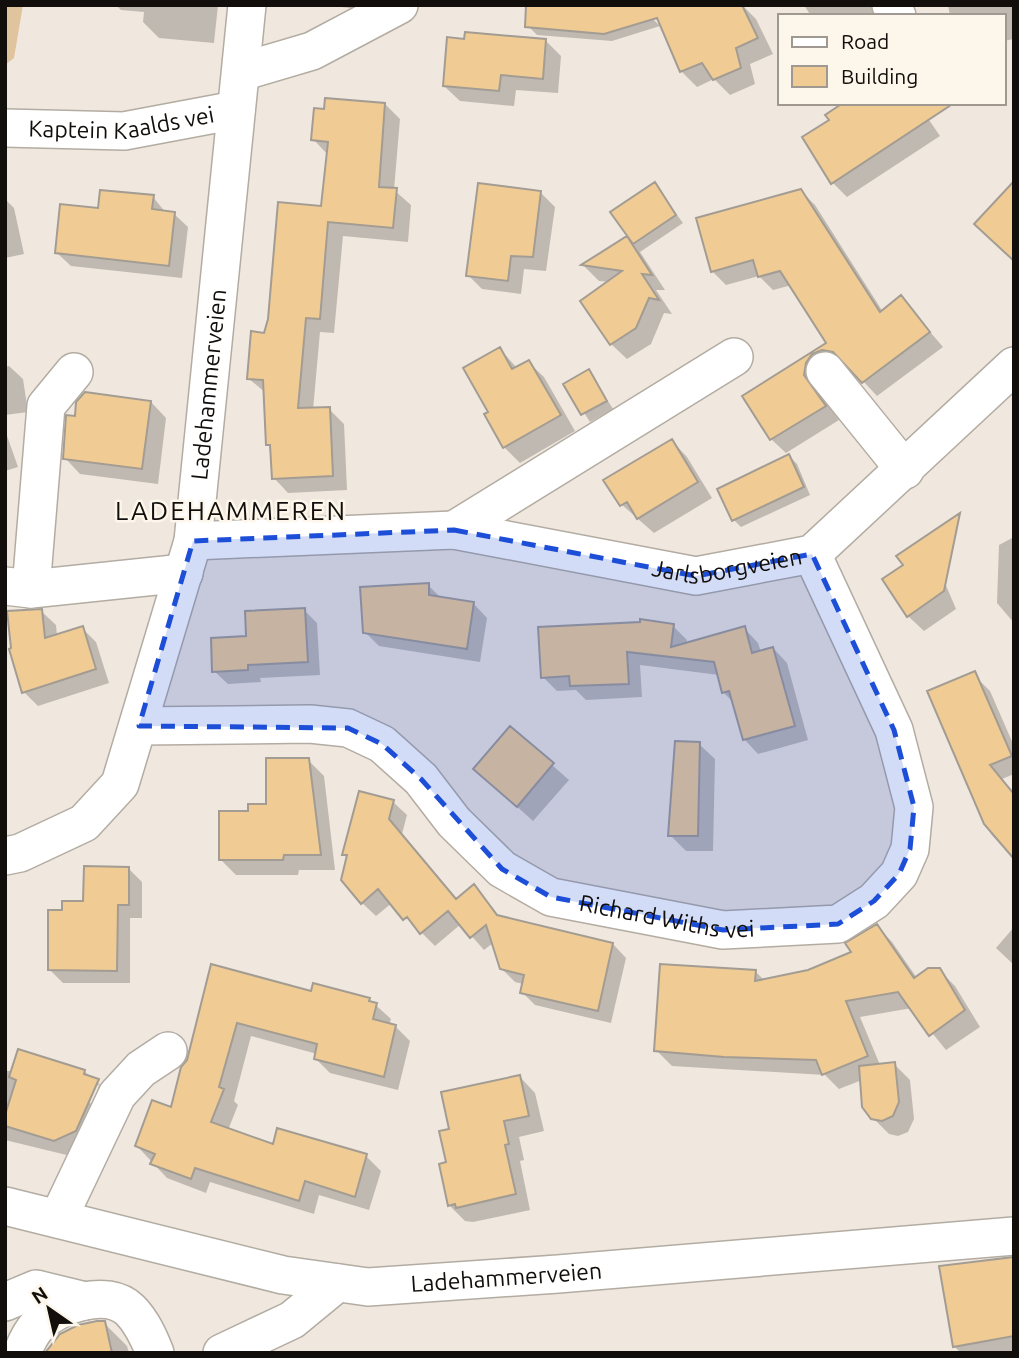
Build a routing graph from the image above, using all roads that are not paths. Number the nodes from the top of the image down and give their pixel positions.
1 (247, 5) edge
2 (399, 5) edge
3 (241, 72) junction
4 (236, 110) junction
5 (5, 128) edge
6 (734, 357) dead end
7 (1014, 366) edge
8 (825, 371) dead end
9 (74, 372) dead end
10 (905, 470) junction
11 (454, 530) junction
12 (812, 554) junction
13 (189, 557) junction
14 (18, 587) edge
15 (139, 726) junction
16 (5, 856) edge
17 (169, 1051) dead end
18 (5, 1206) edge
19 (58, 1219) junction
20 (1014, 1236) edge
21 (337, 1283) junction
22 (85, 1301) junction
23 (5, 1302) edge
24 (22, 1353) edge
25 (155, 1353) edge
26 (222, 1353) edge

1 - 3 street, Ladehammerveien
2 - 3 street
3 - 4 street, Ladehammerveien
4 - 5 street, Kaptein Kaalds vei
4 - 13 street, Ladehammerveien
6 - 11 street, Jarlsborgveien
7 - 10 street, Jarlsborgveien
8 - 10 street
9 - 14 street
10 - 12 street, Jarlsborgveien
11 - 12 street, Jarlsborgveien
11 - 13 street, Jarlsborgveien
12 - 15 street, Richard Withs vei
13 - 14 street
13 - 15 street, Ladehammerveien
15 - 16 street, Ladehammerveien
17 - 19 street
18 - 19 street, Ladehammerveien
19 - 21 street, Ladehammerveien
20 - 21 street, Ladehammerveien
21 - 26 street
22 - 23 street
22 - 24 street
22 - 25 street

